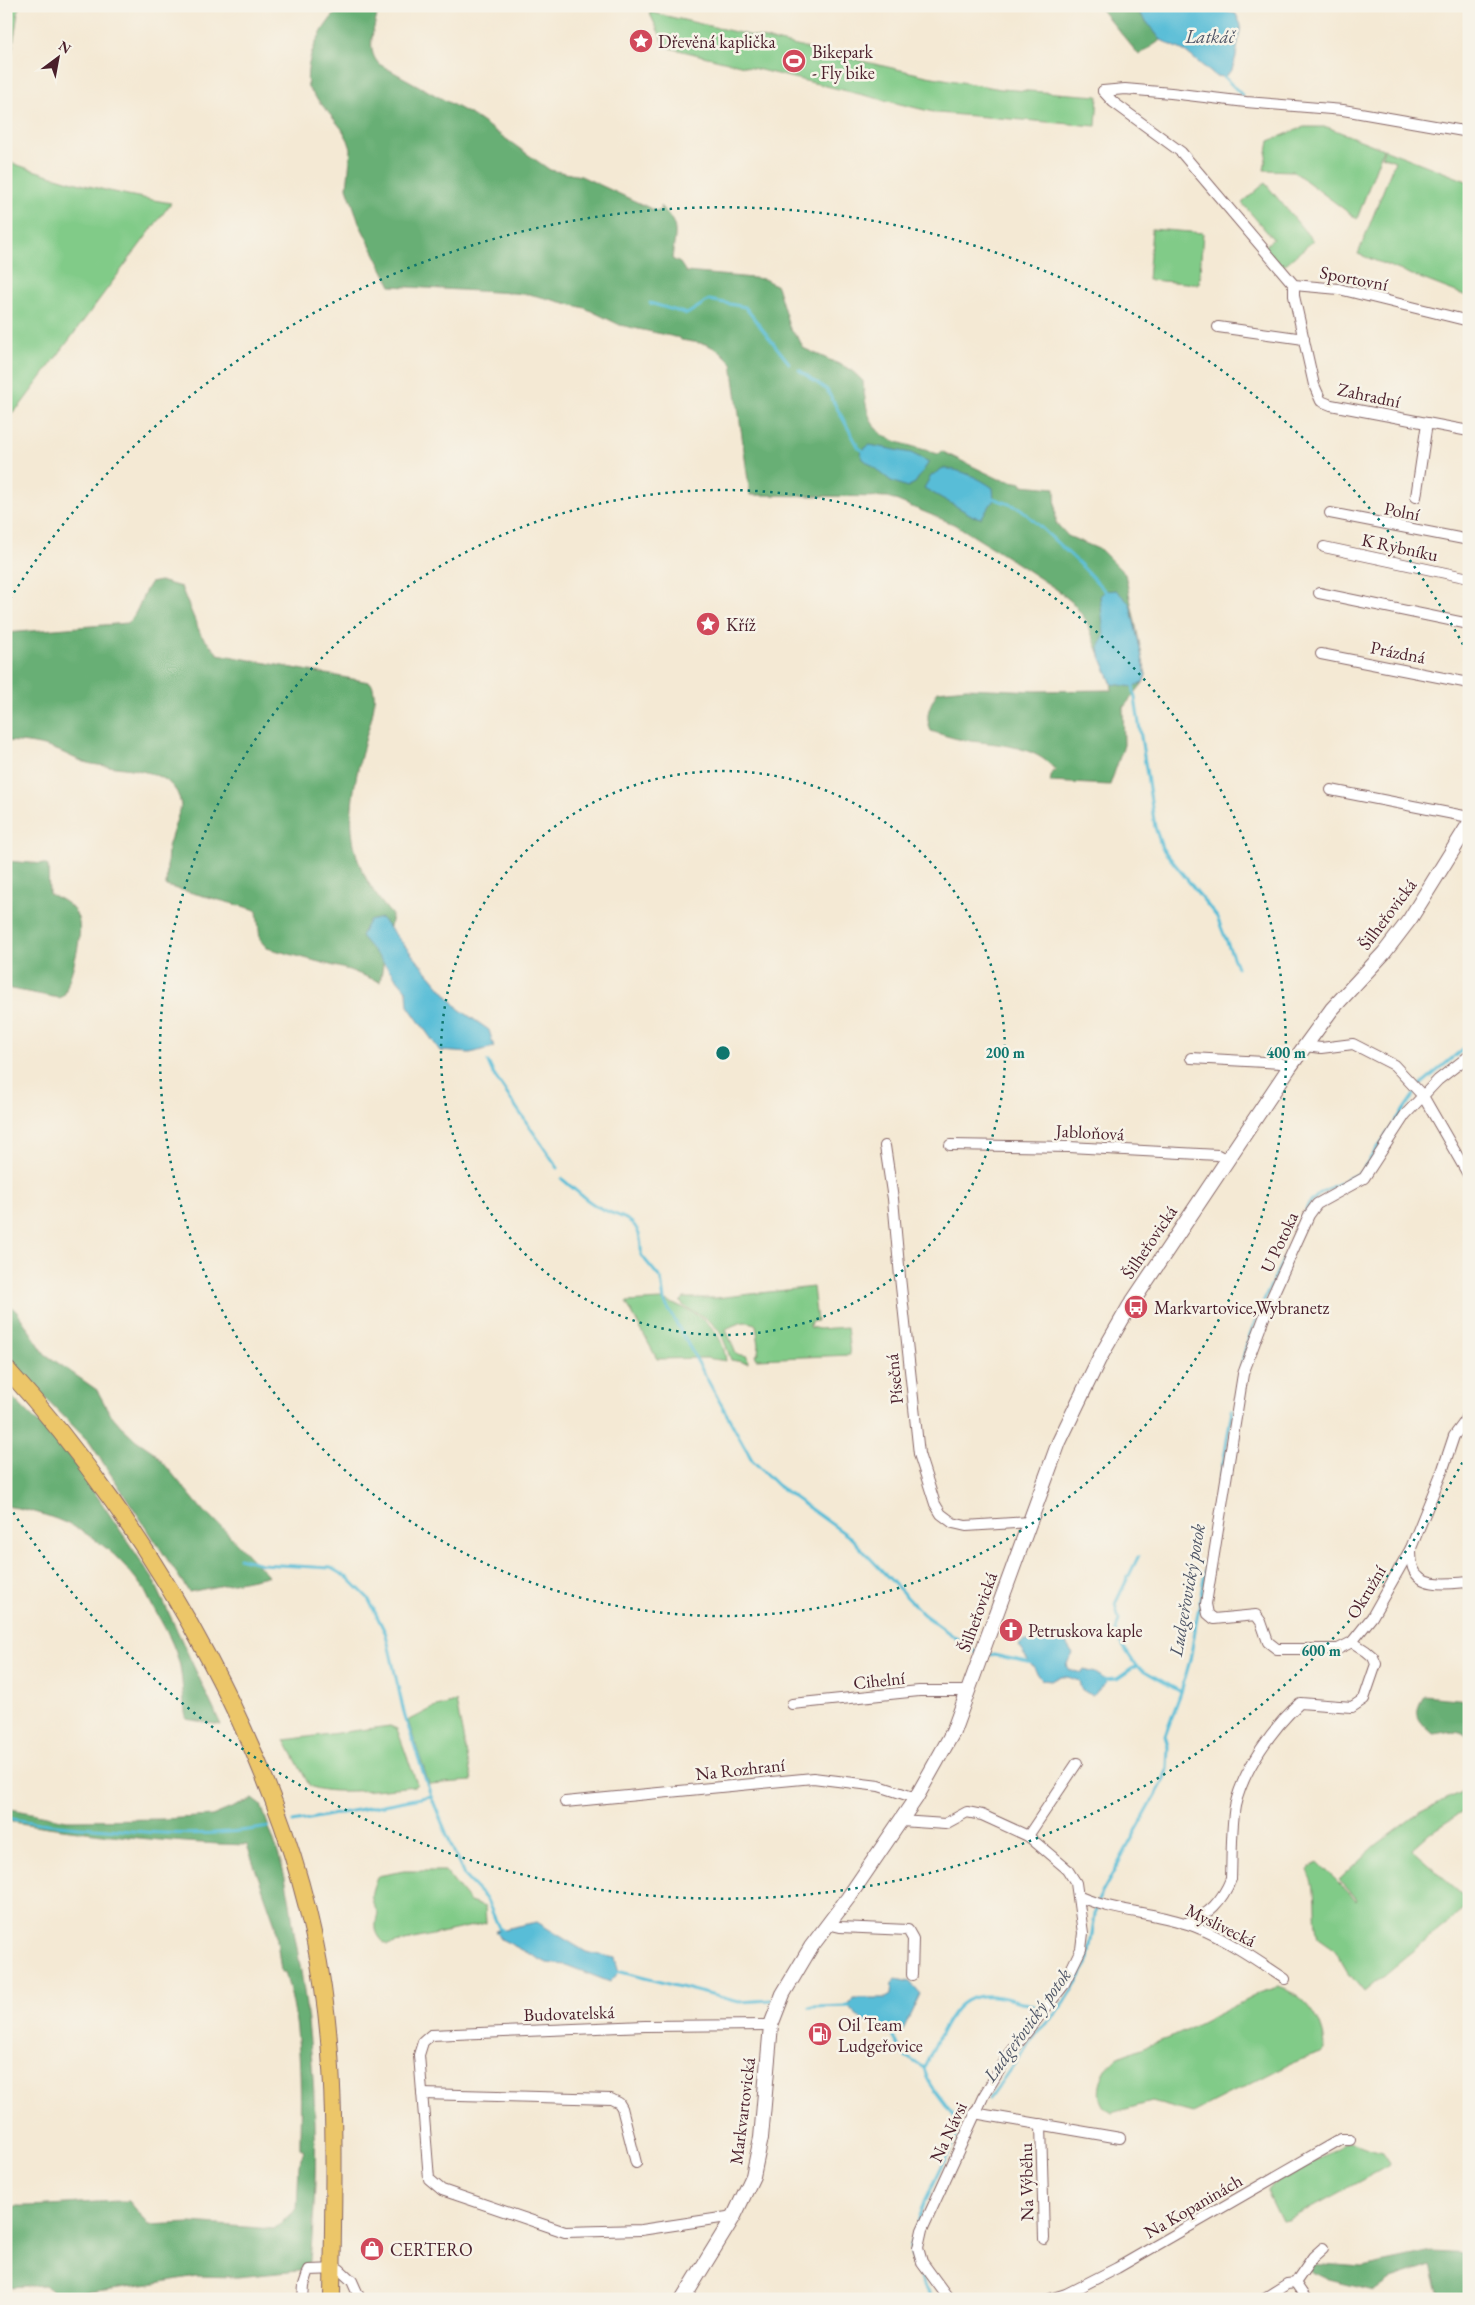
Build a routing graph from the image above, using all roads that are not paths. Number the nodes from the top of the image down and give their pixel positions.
1 (1469, 132) edge
2 (1294, 286) junction
3 (1469, 321) edge
4 (1218, 328) dead end
5 (1304, 339) junction
6 (1427, 423) junction
7 (1469, 431) edge
8 (1416, 497) dead end
9 (1330, 513) dead end
10 (1469, 540) edge
11 (1324, 547) dead end
12 (1469, 578) edge
13 (1319, 593) dead end
14 (1469, 624) edge
15 (1321, 654) dead end
16 (1469, 683) edge
17 (1331, 790) dead end
18 (1469, 817) edge
19 (1469, 824) edge
20 (1305, 1046) junction
21 (1469, 1056) edge
22 (1191, 1058) dead end
23 (1290, 1068) junction
24 (1423, 1096) junction
25 (950, 1145) dead end
26 (885, 1146) dead end
27 (1227, 1160) junction
28 (1469, 1176) edge
29 (6, 1368) edge
30 (1469, 1410) edge
31 (1030, 1522) junction
32 (1411, 1548) junction
33 (1469, 1582) edge
34 (1214, 1619) joint
35 (1352, 1642) junction
36 (968, 1691) junction
37 (792, 1704) dead end
38 (953, 1732) joint
39 (1077, 1762) dead end
40 (916, 1798) junction
41 (565, 1802) dead end
42 (901, 1821) junction
43 (1028, 1836) junction
44 (1080, 1898) junction
45 (1187, 1923) junction
46 (827, 1924) junction
47 (912, 1975) dead end
48 (1285, 1979) dead end
49 (771, 2025) junction
50 (422, 2094) junction
51 (974, 2114) junction
52 (1041, 2124) junction
53 (1120, 2138) dead end
54 (1350, 2139) dead end
55 (636, 2162) dead end
56 (734, 2216) junction
57 (1044, 2240) dead end
58 (1323, 2248) dead end
59 (332, 2269) junction
60 (1296, 2283) junction
61 (1067, 2296) edge
62 (303, 2299) edge
63 (332, 2299) edge
64 (360, 2299) edge
65 (683, 2299) edge
66 (949, 2299) edge
67 (1050, 2299) edge
68 (1263, 2299) edge
69 (1306, 2299) edge

1 - 2 street, Sportovní
2 - 3 street, Sportovní
2 - 5 street, Zahradní
4 - 5 street
5 - 6 street, Zahradní
6 - 7 street, Zahradní
6 - 8 street
9 - 10 street, Polní
11 - 12 street, K Rybníku
13 - 14 street
15 - 16 street, Prázdná
17 - 18 street
19 - 20 street, Šilheřovická
20 - 23 street, Šilheřovická
20 - 24 street
21 - 24 street, U Potoka
22 - 23 street
23 - 27 street, Šilheřovická
24 - 28 street
24 - 34 street, U Potoka
25 - 27 street, Jabloňová
26 - 31 street, Písečná
27 - 31 street, Šilheřovická
29 - 59 main road
30 - 32 street, Okružní
31 - 36 street, Šilheřovická
32 - 33 street
32 - 35 street, Okružní
34 - 35 street, Okružní
35 - 45 street
36 - 37 street, Cihelní
36 - 38 street, Šilheřovická
38 - 40 street, Markvartovická
39 - 43 street
40 - 41 street, Na Rozhraní
40 - 42 street, Markvartovická
42 - 43 street, Na Návsi
42 - 46 street, Markvartovická
43 - 44 street, Na Návsi
44 - 45 street, Myslivecká
44 - 51 street, Na Návsi
45 - 48 street, Myslivecká
46 - 47 street
46 - 49 street, Markvartovická
49 - 50 street, Budovatelská
49 - 56 street, Markvartovická
50 - 55 street
50 - 56 street, Budovatelská
51 - 52 street, Na Výběhu
51 - 66 street, Na Návsi
52 - 53 street, Na Výběhu
52 - 57 street, Na Výběhu
54 - 61 street, Na Kopaninách
56 - 65 street, Markvartovická
58 - 60 street
59 - 62 street
59 - 63 main road
59 - 64 street
60 - 68 street
60 - 69 street
61 - 67 street, Na Kopaninách

